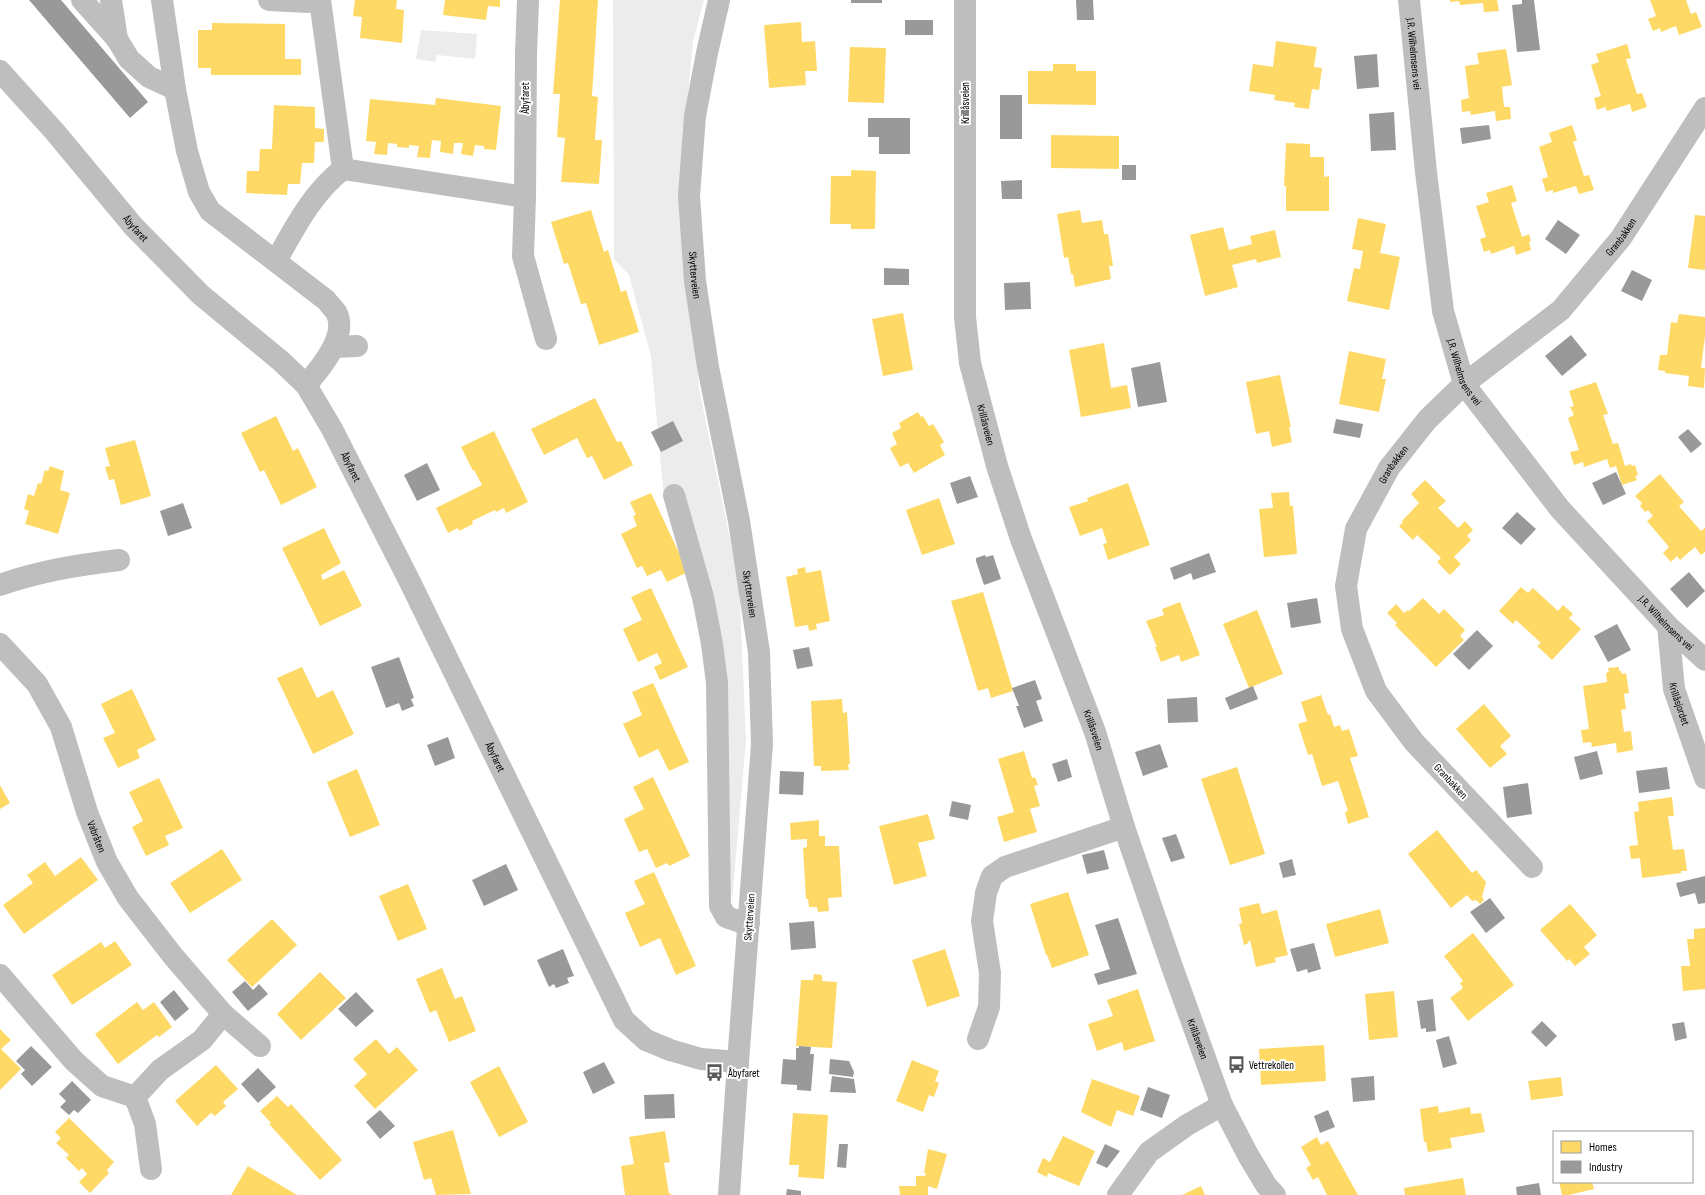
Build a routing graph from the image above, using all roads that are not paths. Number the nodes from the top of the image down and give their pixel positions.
1 (82, 0) edge
2 (111, 0) edge
3 (162, 0) edge
4 (269, 0) edge
5 (320, 0) edge
6 (528, 0) edge
7 (719, 0) edge
8 (965, 0) edge
9 (1409, 0) edge
10 (117, 39) junction
11 (0, 71) edge
12 (175, 89) junction
13 (1705, 108) edge
14 (343, 168) junction
15 (525, 197) junction
16 (276, 261) junction
17 (546, 339) dead end
18 (357, 346) dead end
19 (334, 347) junction
20 (1464, 384) junction
21 (306, 386) junction
22 (674, 495) dead end
23 (119, 560) dead end
24 (0, 585) edge
25 (1668, 626) junction
26 (0, 644) edge
27 (1705, 660) edge
28 (1705, 778) edge
29 (1124, 827) junction
30 (1532, 867) dead end
31 (749, 923) junction
32 (0, 975) edge
33 (223, 1014) junction
34 (978, 1039) dead end
35 (260, 1046) dead end
36 (738, 1062) junction
37 (135, 1098) junction
38 (1222, 1105) junction
39 (151, 1169) dead end
40 (729, 1195) edge
41 (1118, 1195) edge
42 (1275, 1195) edge

1 - 10 street
2 - 10 street
3 - 12 street
4 - 5 street
5 - 14 street
6 - 15 street, Åbyfaret
7 - 31 street, Skytterveien
8 - 29 street, Krillåsveien
9 - 20 street, J.R. Wilhelmsens vei
10 - 12 street
11 - 21 street, Åbyfaret
12 - 16 street
13 - 20 street, Granbakken
14 - 15 street
14 - 16 street
15 - 17 street, Åbyfaret
16 - 19 street
18 - 19 street
19 - 21 street
20 - 25 street, J.R. Wilhelmsens vei
20 - 30 street, Granbakken
21 - 36 street, Åbyfaret
22 - 31 street
23 - 24 street
25 - 27 street, J.R. Wilhelmsens vei
25 - 28 street, Krillåsjordet
26 - 33 street, Vabråten
29 - 34 street
29 - 38 street, Krillåsveien
31 - 36 street, Skytterveien
32 - 37 street
33 - 35 street, Vabråten
33 - 37 street
36 - 40 street, Skytterveien
37 - 39 street
38 - 41 street
38 - 42 street, Krillåsveien

